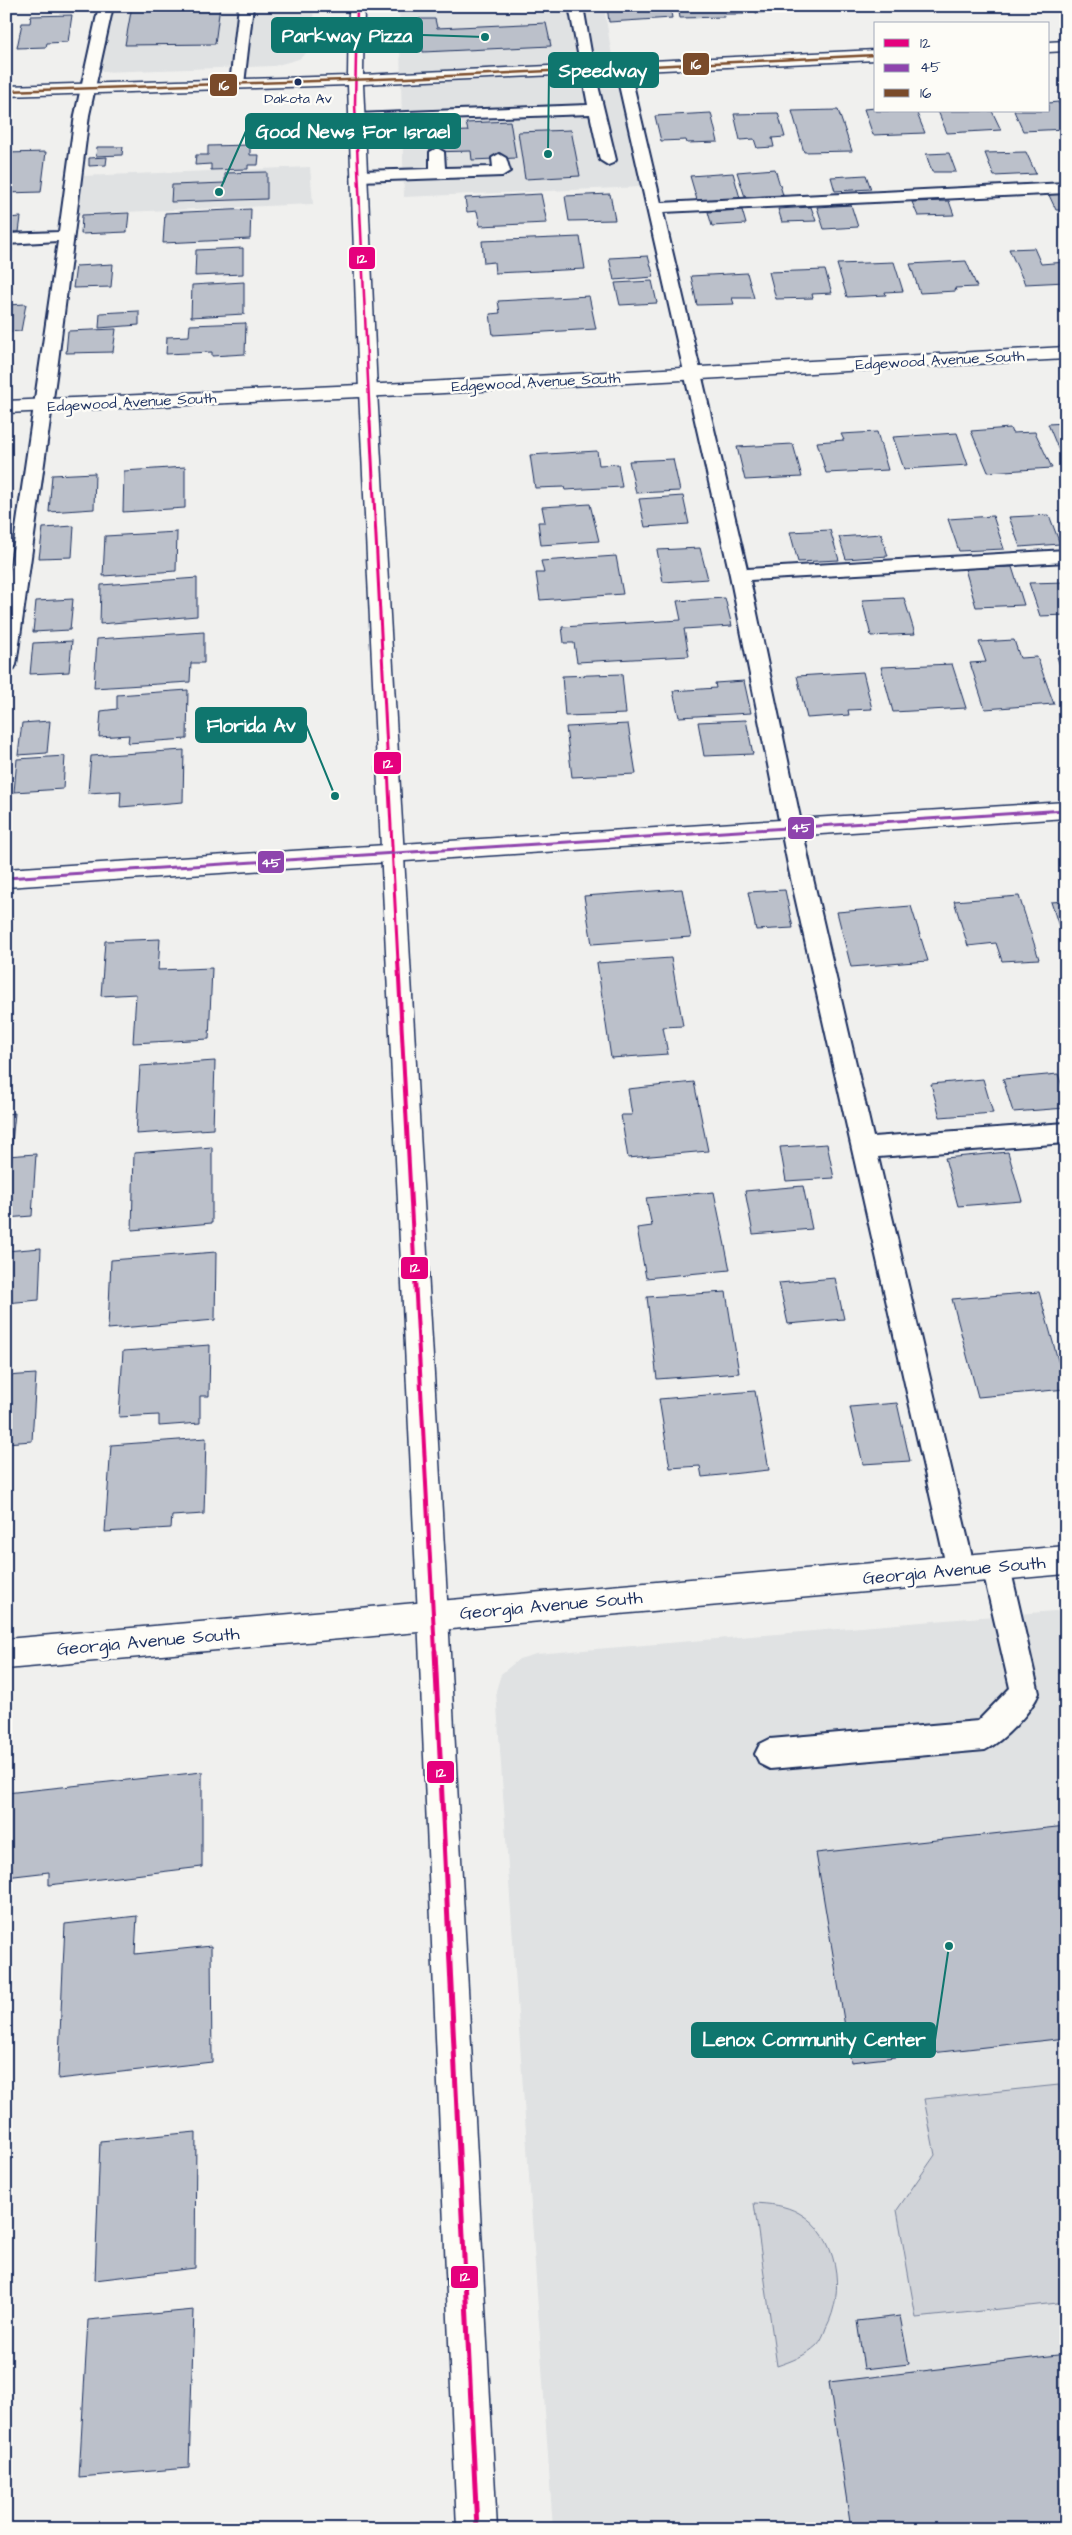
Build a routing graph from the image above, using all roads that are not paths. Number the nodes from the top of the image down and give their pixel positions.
1 (106, 6) edge
2 (246, 6) edge
3 (385, 6) edge
4 (576, 6) edge
5 (357, 7) edge
6 (1066, 46) edge
7 (1050, 47) edge
8 (874, 55) edge
9 (622, 67) junction
10 (587, 69) junction
11 (356, 80) junction
12 (237, 84) junction
13 (89, 90) junction
14 (6, 91) edge
15 (598, 109) junction
16 (452, 114) junction
17 (432, 115) junction
18 (356, 118) junction
19 (454, 132) dead end
20 (434, 133) dead end
21 (437, 152) dead end
22 (500, 158) dead end
23 (608, 160) dead end
24 (438, 173) junction
25 (358, 176) junction
26 (1066, 188) edge
27 (653, 208) junction
28 (65, 236) junction
29 (6, 239) edge
30 (1066, 353) edge
31 (692, 374) junction
32 (368, 391) junction
33 (44, 406) junction
34 (6, 407) edge
35 (1066, 556) edge
36 (739, 575) junction
37 (9, 623) edge
38 (6, 665) edge
39 (1066, 810) edge
40 (792, 828) junction
41 (393, 855) junction
42 (6, 878) edge
43 (1066, 1132) edge
44 (864, 1148) junction
45 (1066, 1560) edge
46 (996, 1567) junction
47 (960, 1570) junction
48 (433, 1616) junction
49 (6, 1654) edge
50 (770, 1754) dead end
51 (477, 2529) edge

1 - 13 lane
2 - 12 lane
3 - 5 lane
4 - 10 lane
5 - 11 street
6 - 7 street
8 - 9 street
9 - 10 street
9 - 27 lane
10 - 11 street
10 - 15 lane
11 - 12 street
11 - 18 street
12 - 13 street
13 - 14 street
13 - 28 lane
15 - 16 lane
15 - 23 lane
16 - 17 lane
16 - 19 lane
17 - 18 lane
17 - 20 lane
18 - 25 street
21 - 24 lane
22 - 24 lane
24 - 25 lane
25 - 32 street
26 - 27 lane
27 - 31 lane
28 - 29 lane
28 - 33 lane
30 - 31 street, Edgewood Avenue South
31 - 32 street, Edgewood Avenue South
31 - 36 lane
32 - 33 street, Edgewood Avenue South
32 - 41 street
33 - 34 street, Edgewood Avenue South
33 - 37 lane
35 - 36 lane
36 - 40 lane
37 - 38 lane
39 - 40 street
40 - 41 street
40 - 44 lane
41 - 42 street
41 - 48 street
43 - 44 lane
44 - 47 lane
45 - 46 street, Georgia Avenue South
46 - 47 street, Georgia Avenue South
46 - 50 lane
47 - 48 street, Georgia Avenue South
48 - 49 street, Georgia Avenue South
48 - 51 street

